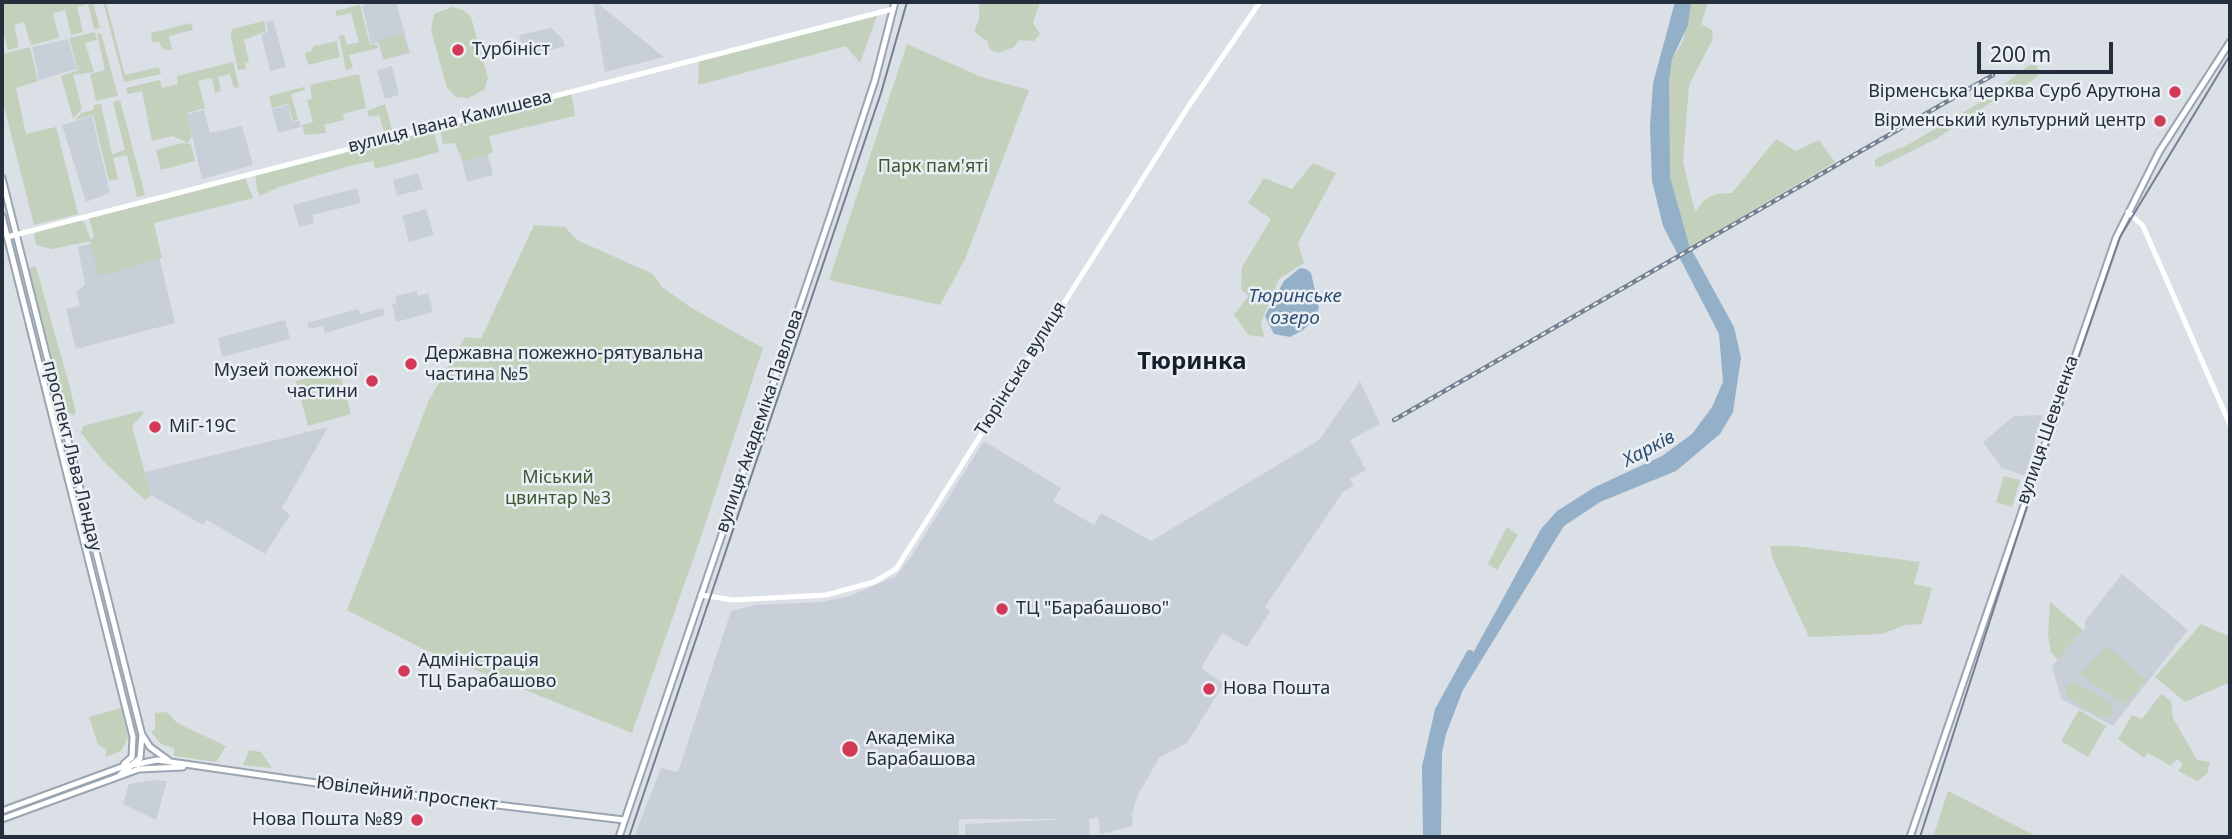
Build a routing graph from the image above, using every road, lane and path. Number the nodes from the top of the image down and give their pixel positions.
1 (895, 2) edge
2 (1260, 2) edge
3 (893, 9) junction
4 (2230, 42) edge
5 (2, 178) edge
6 (2129, 212) junction
7 (2, 216) edge
8 (16, 234) junction
9 (7, 237) junction
10 (2230, 425) edge
11 (701, 595) junction
12 (142, 734) junction
13 (133, 737) junction
14 (142, 752) junction
15 (149, 761) junction
16 (171, 761) junction
17 (137, 763) junction
18 (161, 767) junction
19 (190, 767) junction
20 (120, 771) junction
21 (2, 811) edge
22 (2, 819) edge
23 (624, 820) junction
24 (619, 837) edge
25 (1910, 837) edge

1 - 3 main road, вулиця Академіка Павлова
2 - 11 main road, Тюрінська вулиця
3 - 8 main road, вулиця Івана Камишева
3 - 11 main road, вулиця Академіка Павлова
4 - 6 main road, вулиця Шевченка
5 - 8 main road, проспект Льва Ландау
6 - 10 main road
6 - 25 main road, вулиця Шевченка
7 - 9 main road, проспект Льва Ландау
8 - 9 main road, вулиця Івана Камишева
8 - 12 main road, проспект Льва Ландау
9 - 13 main road, проспект Льва Ландау
11 - 23 main road, вулиця Академіка Павлова
12 - 14 main road, проспект Льва Ландау
12 - 16 main road
13 - 14 main road, проспект Льва Ландау
13 - 20 main road
14 - 15 main road, проспект Льва Ландау
14 - 17 main road
15 - 16 main road, Ювілейний проспект
15 - 17 main road, Ювілейний проспект
15 - 18 main road
16 - 19 main road, Ювілейний проспект
17 - 20 main road, Ювілейний проспект
18 - 19 main road, Ювілейний проспект
18 - 20 main road, Ювілейний проспект
19 - 23 main road, Ювілейний проспект
20 - 21 main road, Ювілейний проспект
20 - 22 main road, Ювілейний проспект
23 - 24 main road, вулиця Академіка Павлова

